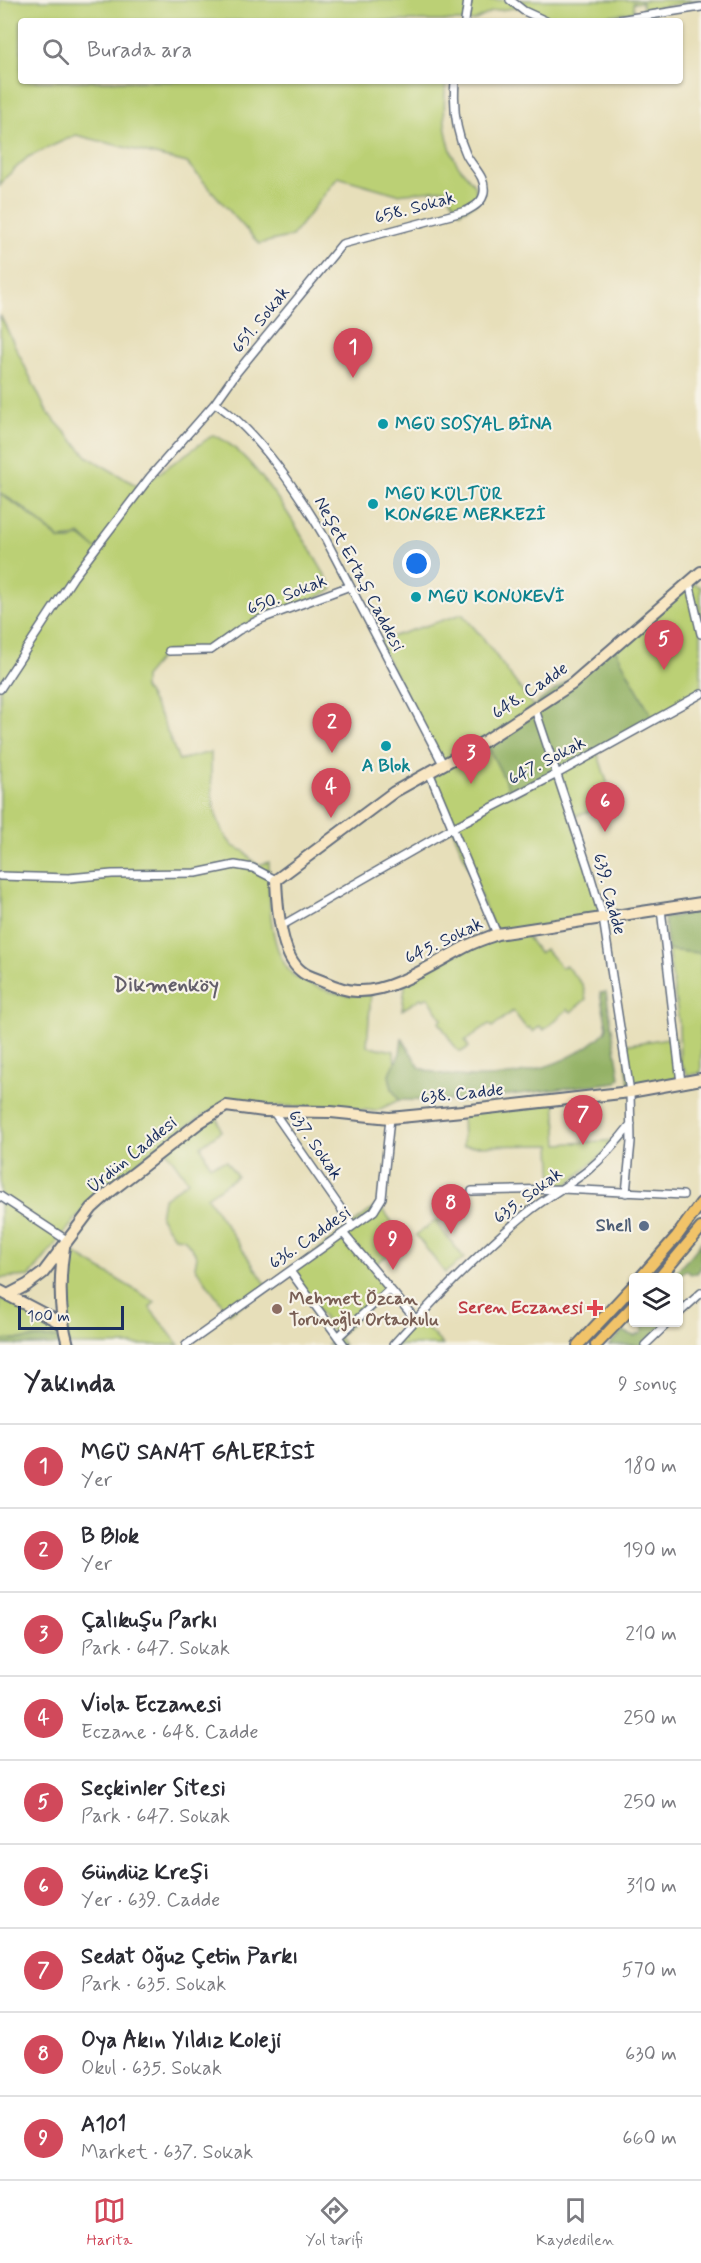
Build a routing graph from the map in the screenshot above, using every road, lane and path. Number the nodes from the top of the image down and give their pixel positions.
1 (468, 0) edge
2 (510, 0) edge
3 (701, 7) edge
4 (465, 18) edge
5 (539, 18) edge
6 (631, 18) edge
7 (455, 84) edge
8 (342, 244) joint
9 (215, 403) junction
10 (701, 572) edge
11 (689, 582) junction
12 (350, 586) junction
13 (701, 634) edge
14 (170, 651) dead end
15 (0, 689) edge
16 (701, 694) edge
17 (535, 709) junction
18 (443, 764) junction
19 (429, 772) junction
20 (557, 774) junction
21 (454, 827) junction
22 (0, 876) edge
23 (276, 880) junction
24 (701, 903) edge
25 (661, 909) junction
26 (603, 918) junction
27 (281, 926) junction
28 (497, 934) junction
29 (701, 1079) edge
30 (681, 1083) junction
31 (630, 1092) junction
32 (226, 1107) joint
33 (273, 1111) junction
34 (390, 1118) junction
35 (631, 1124) junction
36 (562, 1189) junction
37 (472, 1191) dead end
38 (626, 1193) junction
39 (682, 1195) dead end
40 (0, 1196) edge
41 (701, 1203) edge
42 (353, 1226) junction
43 (701, 1228) edge
44 (343, 1233) junction
45 (66, 1244) junction
46 (290, 1271) junction
47 (644, 1273) edge
48 (663, 1273) edge
49 (629, 1289) edge
50 (389, 1290) junction
51 (4, 1293) edge
52 (701, 1293) edge
53 (629, 1309) edge
54 (683, 1309) edge
55 (416, 1320) junction
56 (63, 1324) junction
57 (665, 1327) edge
58 (338, 1336) junction
59 (68, 1345) edge
60 (186, 1345) edge
61 (344, 1345) edge
62 (393, 1345) edge
63 (578, 1345) edge
64 (596, 1345) edge
65 (645, 1345) edge

1 - 4 street
2 - 5 street
3 - 6 street
7 - 8 street, 658. Sokak
8 - 9 street, 651. Sokak
9 - 12 street, Neşet Ertaş Caddesi
9 - 15 street, 651. Sokak
10 - 11 street, 648. Cadde
11 - 13 street
11 - 17 street, 648. Cadde
12 - 14 street, 650. Sokak
12 - 18 street, Neşet Ertaş Caddesi
16 - 20 street, 647. Sokak
17 - 18 street, 648. Cadde
17 - 20 street, 639. Cadde
18 - 19 street, 648. Cadde
19 - 21 street
19 - 23 street, 648. Cadde
20 - 21 street, 647. Sokak
20 - 26 street, 639. Cadde
21 - 27 street, 647. Sokak
21 - 28 street
22 - 23 street
23 - 27 street, 645. Sokak
24 - 25 street, 645. Sokak
25 - 26 street, 645. Sokak
25 - 30 street
26 - 28 street, 645. Sokak
26 - 31 street, 639. Cadde
27 - 28 street, 645. Sokak
29 - 30 street, 638. Cadde
30 - 31 street, 638. Cadde
31 - 34 street, 638. Cadde
31 - 35 street, 639. Cadde
32 - 33 street, 638. Cadde
32 - 45 street, Ürdün Caddesi
33 - 34 street, 638. Cadde
33 - 42 street, 637. Sokak
34 - 42 street, 636. Caddesi
35 - 36 street, 635. Sokak
35 - 38 street, 639. Cadde
36 - 37 street
36 - 38 street
36 - 55 street, 635. Sokak
38 - 39 street
40 - 45 street
41 - 47 main road
42 - 44 street, 636. Caddesi
43 - 48 main road
44 - 46 street, 636. Caddesi
44 - 50 street
45 - 51 street
45 - 56 street, Ürdün Caddesi
46 - 58 street
46 - 60 street, 636. Caddesi
49 - 63 main road
50 - 55 street
50 - 58 street
51 - 56 street
52 - 54 street
53 - 64 main road
55 - 62 street, 635. Sokak
56 - 59 street, Ürdün Caddesi
57 - 65 street
58 - 61 street

